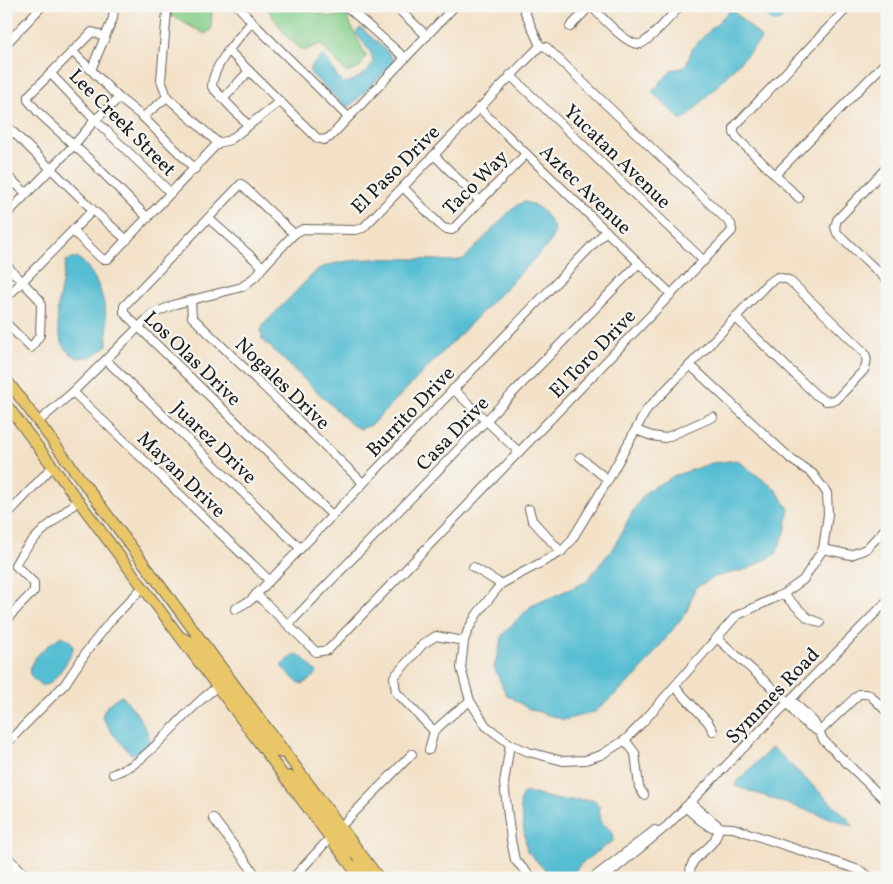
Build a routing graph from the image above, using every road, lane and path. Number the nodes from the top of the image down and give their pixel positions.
1 (42, 6) edge
2 (114, 6) edge
3 (238, 6) edge
4 (346, 6) edge
5 (395, 6) edge
6 (443, 6) edge
7 (591, 6) edge
8 (680, 6) edge
9 (849, 6) edge
10 (452, 9) edge
11 (524, 10) dead end
12 (167, 11) dead end
13 (252, 22) junction
14 (570, 27) dead end
15 (427, 36) junction
16 (105, 39) junction
17 (6, 44) edge
18 (540, 46) junction
19 (72, 51) junction
20 (229, 51) junction
21 (405, 58) junction
22 (887, 61) edge
23 (91, 70) junction
24 (249, 71) junction
25 (51, 74) junction
26 (510, 75) junction
27 (167, 97) junction
28 (118, 98) junction
29 (223, 100) junction
30 (279, 102) junction
31 (479, 108) junction
32 (348, 117) junction
33 (143, 118) junction
34 (95, 120) junction
35 (6, 125) edge
36 (248, 125) junction
37 (218, 143) junction
38 (74, 145) junction
39 (526, 154) junction
40 (434, 155) junction
41 (887, 167) edge
42 (51, 169) junction
43 (195, 169) junction
44 (6, 175) edge
45 (775, 175) junction
46 (402, 187) junction
47 (26, 193) junction
48 (171, 193) junction
49 (799, 198) dead end
50 (480, 201) junction
51 (93, 210) junction
52 (6, 215) edge
53 (148, 218) junction
54 (208, 218) junction
55 (73, 231) junction
56 (606, 231) junction
57 (294, 234) junction
58 (127, 240) junction
59 (704, 261) junction
60 (639, 263) junction
61 (6, 265) edge
62 (263, 267) junction
63 (887, 280) edge
64 (22, 282) junction
65 (671, 294) junction
66 (6, 298) edge
67 (191, 301) junction
68 (735, 317) junction
69 (6, 324) edge
70 (138, 327) junction
71 (106, 360) junction
72 (690, 365) junction
73 (6, 379) edge
74 (453, 389) junction
75 (6, 391) edge
76 (73, 392) junction
77 (6, 404) edge
78 (714, 417) dead end
79 (486, 421) junction
80 (38, 422) junction
81 (636, 430) junction
82 (887, 441) edge
83 (519, 452) junction
84 (580, 457) dead end
85 (887, 460) edge
86 (52, 467) junction
87 (608, 480) junction
88 (363, 483) junction
89 (78, 501) junction
90 (529, 509) dead end
91 (6, 516) edge
92 (332, 516) junction
93 (887, 526) edge
94 (300, 548) junction
95 (823, 549) junction
96 (561, 552) junction
97 (473, 567) dead end
98 (269, 580) junction
99 (501, 584) junction
100 (143, 587) junction
101 (256, 594) junction
102 (783, 594) junction
103 (887, 601) edge
104 (235, 609) dead end
105 (6, 620) edge
106 (820, 623) dead end
107 (288, 625) junction
108 (180, 636) junction
109 (717, 638) junction
110 (464, 641) junction
111 (217, 687) junction
112 (675, 687) junction
113 (470, 702) junction
114 (788, 702) junction
115 (887, 712) edge
116 (434, 731) junction
117 (713, 731) dead end
118 (819, 732) junction
119 (625, 740) junction
120 (6, 744) edge
121 (510, 744) junction
122 (429, 750) dead end
123 (286, 753) junction
124 (412, 754) dead end
125 (113, 774) dead end
126 (285, 778) junction
127 (644, 794) dead end
128 (887, 802) edge
129 (685, 807) junction
130 (213, 818) dead end
131 (341, 826) junction
132 (720, 827) junction
133 (330, 838) junction
134 (6, 856) edge
135 (344, 856) junction
136 (17, 866) junction
137 (370, 866) junction
138 (6, 877) edge
139 (29, 878) edge
140 (258, 878) edge
141 (292, 878) edge
142 (360, 878) edge
143 (369, 878) edge
144 (379, 878) edge
145 (532, 878) edge
146 (593, 878) edge
147 (604, 878) edge
148 (692, 878) edge
149 (872, 878) edge

1 - 17 street
2 - 16 street
3 - 13 street
4 - 21 street
5 - 15 street
6 - 10 street
7 - 8 street
7 - 14 street
9 - 45 street
10 - 15 street
11 - 18 street
12 - 27 street
13 - 20 street
13 - 32 street
15 - 21 street
16 - 19 street
16 - 23 street
18 - 26 street, El Paso Drive
18 - 59 street, El Toro Drive
19 - 23 street
19 - 25 street
20 - 24 street
20 - 29 street
21 - 32 street
22 - 45 street
23 - 28 street
24 - 29 street
24 - 30 street
25 - 34 street, Lee Creek Street
25 - 38 street
26 - 31 street, El Paso Drive
26 - 59 street, Yucatan Avenue
27 - 33 street
27 - 37 street
28 - 33 street
28 - 34 street
29 - 36 street
30 - 32 street
30 - 36 street
31 - 39 street, Aztec Avenue
31 - 40 street, El Paso Drive
33 - 43 street
34 - 38 street
34 - 48 street, Lee Creek Street
35 - 42 street
36 - 37 street
37 - 43 street
38 - 42 street
38 - 53 street
39 - 50 street, Taco Way
39 - 56 street, Aztec Avenue
40 - 46 street, El Paso Drive
40 - 50 street
41 - 63 street
42 - 47 street
42 - 51 street
43 - 48 street
44 - 47 street
45 - 49 street
46 - 50 street, Taco Way
46 - 57 street, El Paso Drive
47 - 52 street
48 - 53 street
51 - 55 street
51 - 58 street
53 - 58 street
54 - 57 street, Los Olas Drive
54 - 62 street
54 - 70 street, Los Olas Drive
55 - 58 street
55 - 64 street
56 - 60 street, Aztec Avenue
56 - 74 street, Burrito Drive
57 - 62 street
59 - 65 street, El Toro Drive
60 - 65 street, Aztec Avenue
60 - 79 street, Casa Drive
61 - 64 street
62 - 67 street
64 - 66 street
64 - 69 street
65 - 83 street, El Toro Drive
67 - 70 street
67 - 88 street, Nogales Drive
68 - 68 street
68 - 72 street
70 - 71 street
70 - 92 street, Los Olas Drive
71 - 76 street
71 - 94 street, Juarez Drive
72 - 81 street
72 - 95 street
73 - 80 main road
74 - 79 street
74 - 88 street, Burrito Drive
75 - 80 main road
76 - 80 street
76 - 98 street, Mayan Drive
77 - 86 main road
78 - 81 street
79 - 83 street
79 - 107 street, Casa Drive
80 - 123 main road
81 - 87 street
82 - 85 street
83 - 107 street, El Toro Drive
84 - 87 street
86 - 89 main road
86 - 91 street
87 - 96 street
88 - 92 street, Burrito Drive
89 - 100 main road
89 - 105 street
90 - 96 street
92 - 94 street, Burrito Drive
93 - 95 street
94 - 98 street, Burrito Drive
95 - 102 street
96 - 99 street
97 - 99 street
98 - 101 street, Burrito Drive
99 - 110 street
100 - 108 main road
100 - 120 street
101 - 104 street, Burrito Drive
101 - 107 street, El Toro Drive
102 - 106 street
102 - 109 street
103 - 114 street, Symmes Road
108 - 111 main road
108 - 123 main road
109 - 112 street
109 - 114 street
110 - 113 street
110 - 116 street
111 - 125 street
111 - 126 main road
112 - 117 street
112 - 119 street
113 - 116 street
113 - 121 street
114 - 118 street
114 - 129 street, Symmes Road
115 - 118 street
116 - 122 street
118 - 128 street
119 - 121 street
119 - 127 street
121 - 145 street
123 - 131 main road
124 - 131 street
126 - 133 main road
126 - 137 main road
129 - 132 street
129 - 146 street, Symmes Road
129 - 147 street, Symmes Road
130 - 140 street
131 - 137 main road
132 - 148 street
132 - 149 street
133 - 135 main road
133 - 141 street
134 - 136 street
135 - 142 main road
135 - 143 main road
136 - 138 street
136 - 139 street
137 - 144 main road

